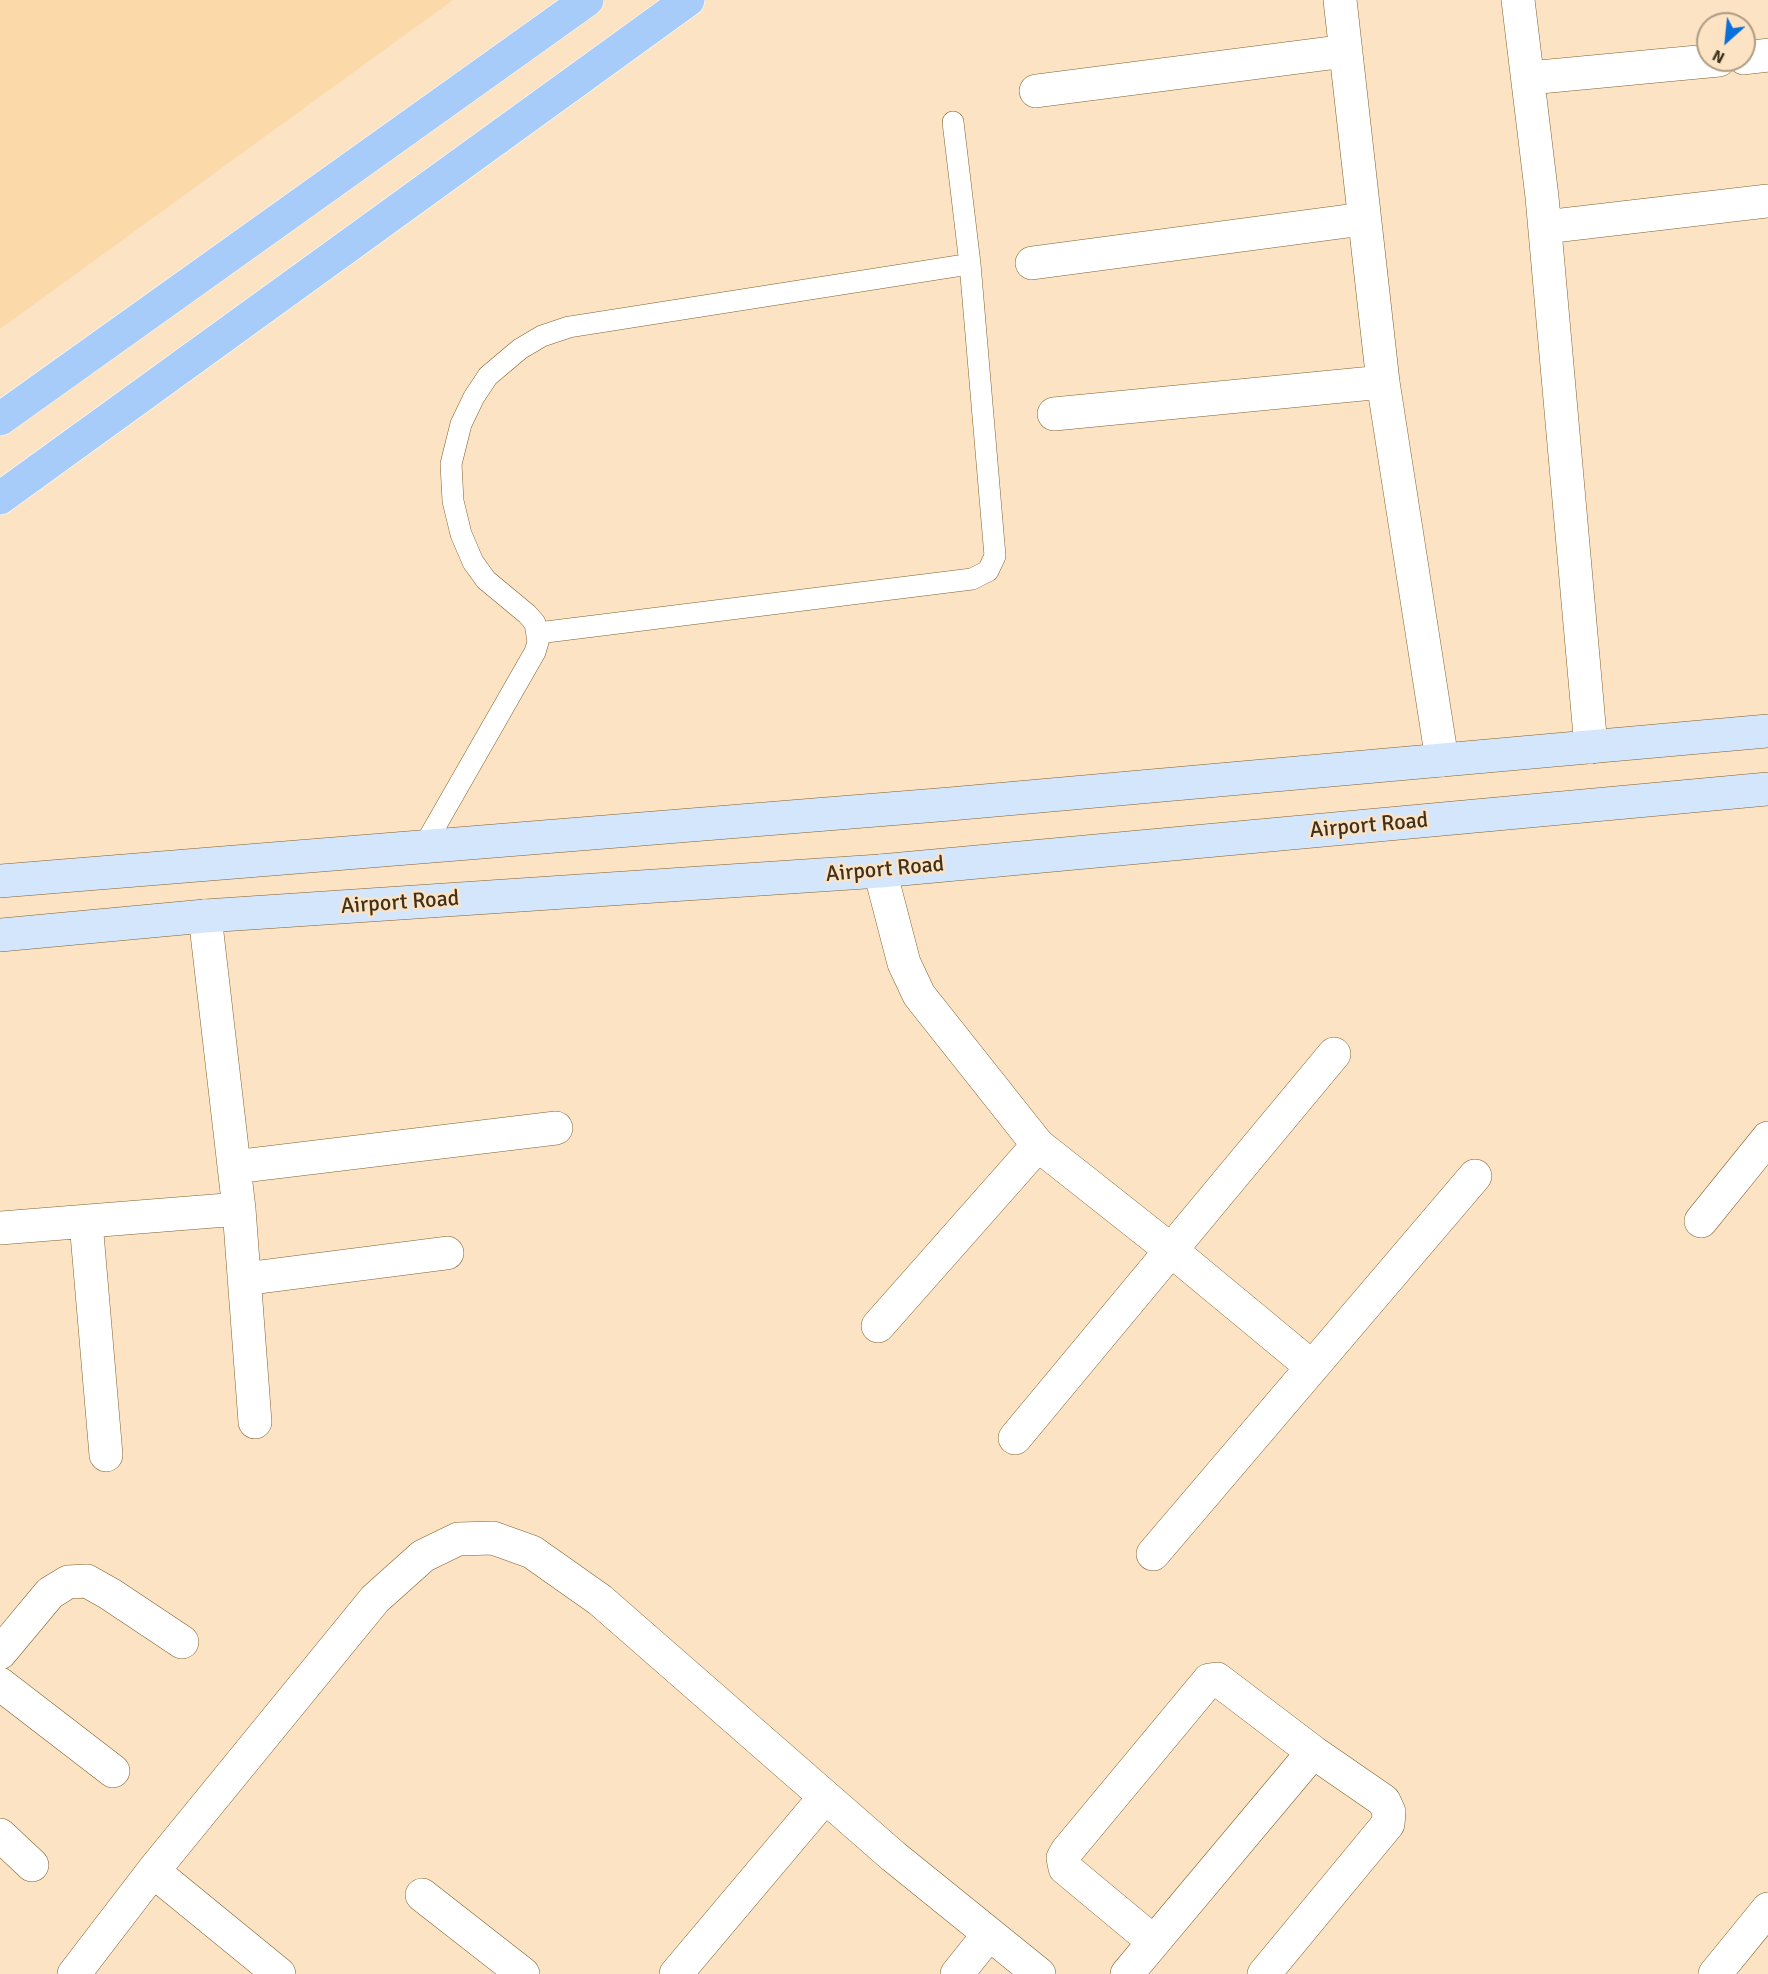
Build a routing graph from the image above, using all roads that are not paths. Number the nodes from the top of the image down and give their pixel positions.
1 (587, 0) edge
2 (688, 0) edge
3 (1340, 0) edge
4 (1518, 0) edge
5 (1346, 51) junction
6 (1696, 62) edge
7 (1529, 78) junction
8 (1036, 91) dead end
9 (953, 122) dead end
10 (1768, 201) edge
11 (1363, 219) junction
12 (1545, 227) junction
13 (1032, 263) dead end
14 (970, 264) junction
15 (1383, 382) junction
16 (1054, 414) dead end
17 (0, 419) edge
18 (0, 498) edge
19 (538, 633) junction
20 (1768, 731) edge
21 (1591, 747) junction
22 (1442, 759) junction
23 (1768, 789) edge
24 (424, 846) junction
25 (880, 871) junction
26 (0, 880) edge
27 (205, 916) junction
28 (0, 935) edge
29 (1334, 1054) dead end
30 (556, 1128) dead end
31 (1768, 1138) edge
32 (1038, 1145) junction
33 (234, 1167) junction
34 (1475, 1176) dead end
35 (239, 1209) junction
36 (1701, 1221) dead end
37 (86, 1222) junction
38 (0, 1228) edge
39 (1172, 1251) junction
40 (447, 1252) dead end
41 (244, 1279) junction
42 (878, 1326) dead end
43 (1312, 1367) junction
44 (255, 1422) dead end
45 (1015, 1438) dead end
46 (106, 1455) dead end
47 (1153, 1554) dead end
48 (182, 1642) dead end
49 (0, 1653) edge
50 (0, 1684) edge
51 (1313, 1752) junction
52 (113, 1771) dead end
53 (825, 1797) junction
54 (0, 1835) edge
55 (32, 1865) dead end
56 (153, 1871) junction
57 (422, 1895) dead end
58 (1768, 1908) edge
59 (989, 1934) junction
60 (1154, 1942) junction
61 (74, 1974) edge
62 (279, 1974) edge
63 (523, 1974) edge
64 (676, 1974) edge
65 (957, 1974) edge
66 (1039, 1974) edge
67 (1127, 1974) edge
68 (1264, 1974) edge
69 (1715, 1974) edge

1 - 17 main road
2 - 18 main road
3 - 5 street
4 - 7 street
5 - 8 street
5 - 11 street
6 - 7 street
7 - 12 street
9 - 14 lane
10 - 12 street
11 - 13 street
11 - 15 street
12 - 21 street
14 - 19 lane
14 - 19 lane
15 - 16 street
15 - 22 street
19 - 24 lane
20 - 21 main road
21 - 22 main road
22 - 24 main road
23 - 25 main road, Airport Road
24 - 26 main road
25 - 27 main road, Airport Road
25 - 32 street
27 - 28 main road, Airport Road
27 - 33 street
29 - 39 street
30 - 33 street
31 - 36 street
32 - 39 street
32 - 42 street
33 - 35 street
34 - 43 street
35 - 37 street
35 - 41 street
37 - 38 street
37 - 46 street
39 - 43 street
39 - 45 street
40 - 41 street
41 - 44 street
43 - 47 street
48 - 49 street
50 - 52 street
51 - 60 street
51 - 60 street
51 - 68 street
53 - 56 street
53 - 59 street
53 - 64 street
54 - 55 street
56 - 61 street
56 - 62 street
57 - 63 street
58 - 69 street
59 - 65 street
59 - 66 street
60 - 67 street

